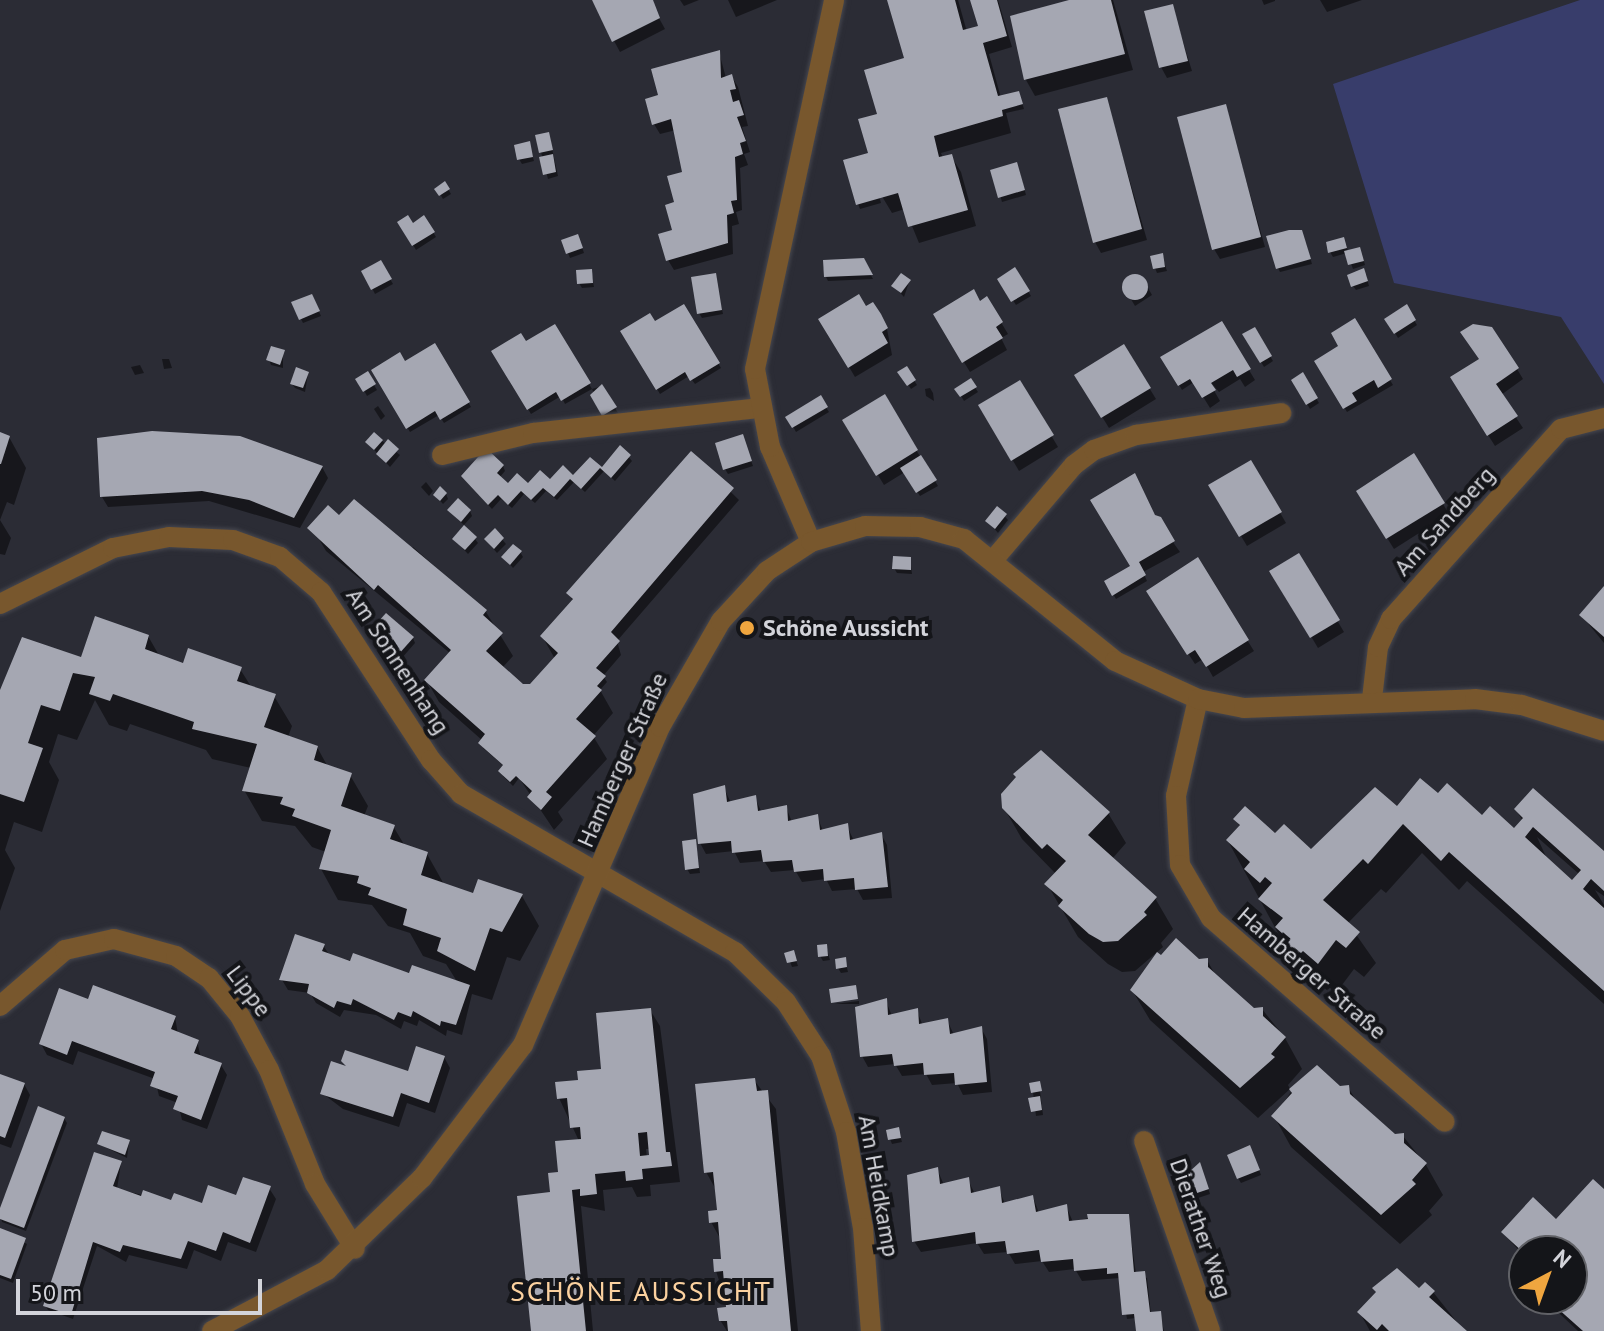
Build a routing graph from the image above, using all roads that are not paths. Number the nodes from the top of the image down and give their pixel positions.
1 (834, 0) edge
2 (761, 408) junction
3 (1281, 413) dead end
4 (1604, 418) edge
5 (442, 455) dead end
6 (811, 542) junction
7 (994, 559) junction
8 (0, 604) edge
9 (1198, 699) junction
10 (1372, 699) junction
11 (1604, 731) edge
12 (599, 877) junction
13 (0, 1006) edge
14 (1445, 1122) dead end
15 (1144, 1141) dead end
16 (355, 1249) junction
17 (212, 1331) edge
18 (871, 1331) edge
19 (1210, 1331) edge

1 - 2 street
2 - 5 street
2 - 6 street
3 - 7 street
4 - 10 street, Am Sandberg
6 - 7 street, Hamberger Straße
6 - 12 street, Hamberger Straße
7 - 9 street, Hamberger Straße
8 - 12 street, Am Sonnenhang
9 - 10 street, Hamberger Straße
9 - 14 street, Hamberger Straße
10 - 11 street, Hamberger Straße
12 - 16 street, Hamberger Straße
12 - 18 street, Am Heidkamp
13 - 16 street, Lippe
15 - 19 street, Dierather Weg
16 - 17 street, Hamberger Straße

